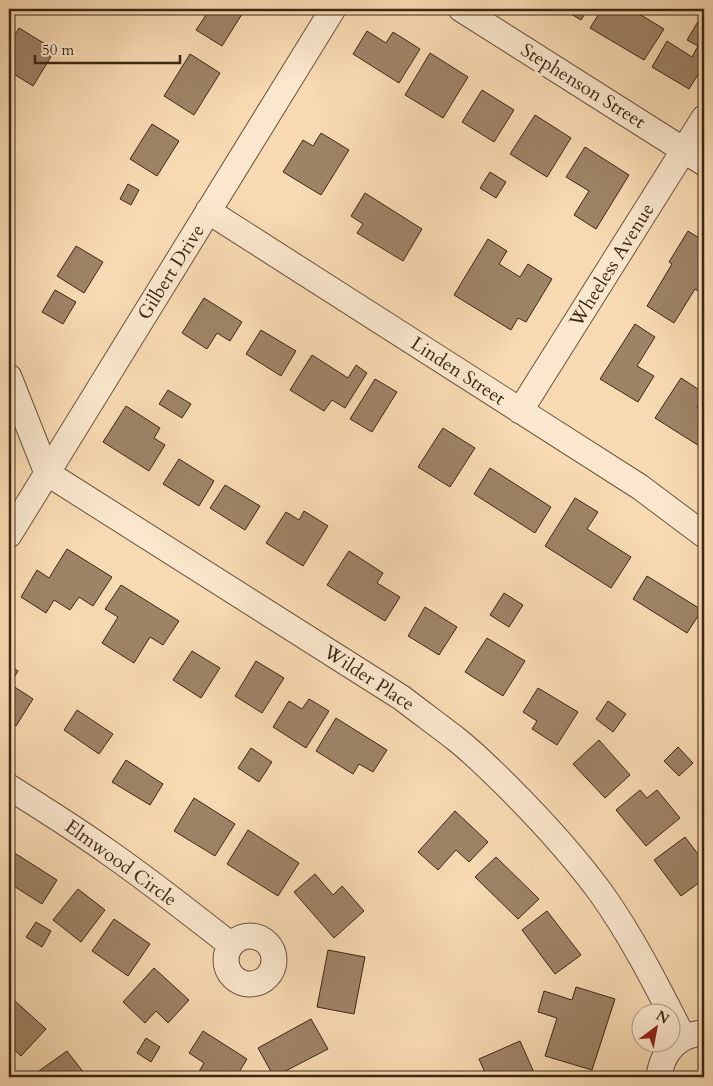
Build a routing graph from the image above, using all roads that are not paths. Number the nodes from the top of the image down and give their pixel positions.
1 (333, 9) edge
2 (462, 9) edge
3 (704, 118) edge
4 (694, 157) edge
5 (208, 211) junction
6 (9, 377) edge
7 (520, 411) junction
8 (47, 473) junction
9 (9, 535) edge
10 (704, 535) edge
11 (9, 787) edge
12 (231, 944) dead end
13 (694, 1035) edge
14 (659, 1077) edge

1 - 5 street, Gilbert Drive
2 - 4 street, Stephenson Street
3 - 4 street, Wheeless Avenue
4 - 7 street, Wheeless Avenue
5 - 7 street, Linden Street
5 - 8 street, Gilbert Drive
6 - 8 street
7 - 10 street, Linden Street
8 - 9 street, Gilbert Drive
8 - 13 street, Wilder Place
11 - 12 street, Elmwood Circle
13 - 14 street

